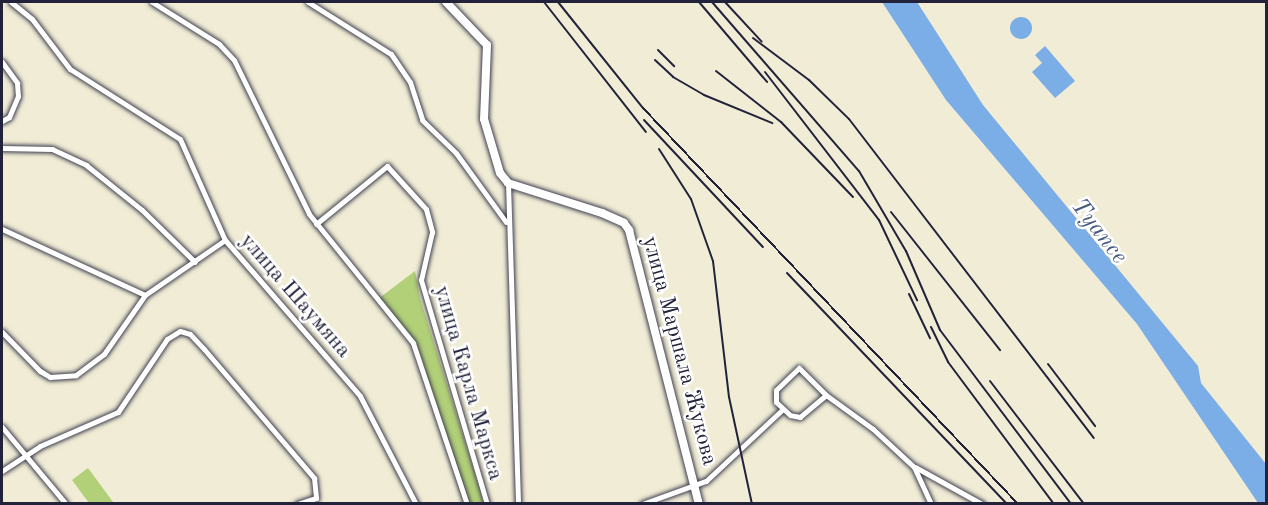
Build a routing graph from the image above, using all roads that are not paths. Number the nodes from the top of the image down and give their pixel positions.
1 (11, 2) edge
2 (152, 2) edge
3 (308, 2) edge
4 (446, 2) edge
5 (2, 62) edge
6 (2, 121) edge
7 (2, 148) edge
8 (508, 183) junction
9 (506, 222) junction
10 (316, 224) junction
11 (2, 229) edge
12 (225, 240) junction
13 (195, 262) junction
14 (145, 295) junction
15 (2, 332) edge
16 (826, 395) junction
17 (783, 409) junction
18 (2, 427) edge
19 (24, 455) junction
20 (914, 467) junction
21 (2, 471) edge
22 (696, 486) junction
23 (518, 496) junction
24 (66, 504) edge
25 (297, 504) edge
26 (416, 504) edge
27 (467, 504) edge
28 (487, 504) edge
29 (512, 504) edge
30 (518, 504) edge
31 (642, 504) edge
32 (699, 504) edge
33 (931, 504) edge
34 (982, 504) edge

1 - 12 street, улица Шаумяна
2 - 10 street, улица Карла Маркса
3 - 9 street
4 - 8 main road
5 - 6 street
7 - 13 street
8 - 9 street
8 - 22 main road, улица Маршала Жукова
9 - 23 street
10 - 27 street, улица Карла Маркса
10 - 28 street, улица Карла Маркса
11 - 14 street
12 - 13 street
12 - 26 street, улица Шаумяна
13 - 14 street
14 - 15 street
16 - 17 street
16 - 17 street
16 - 20 street
17 - 22 street
18 - 19 street
19 - 21 street
19 - 24 street
19 - 25 street
20 - 33 street
20 - 34 street
22 - 31 street
22 - 32 main road, улица Маршала Жукова
23 - 29 street
23 - 30 street

